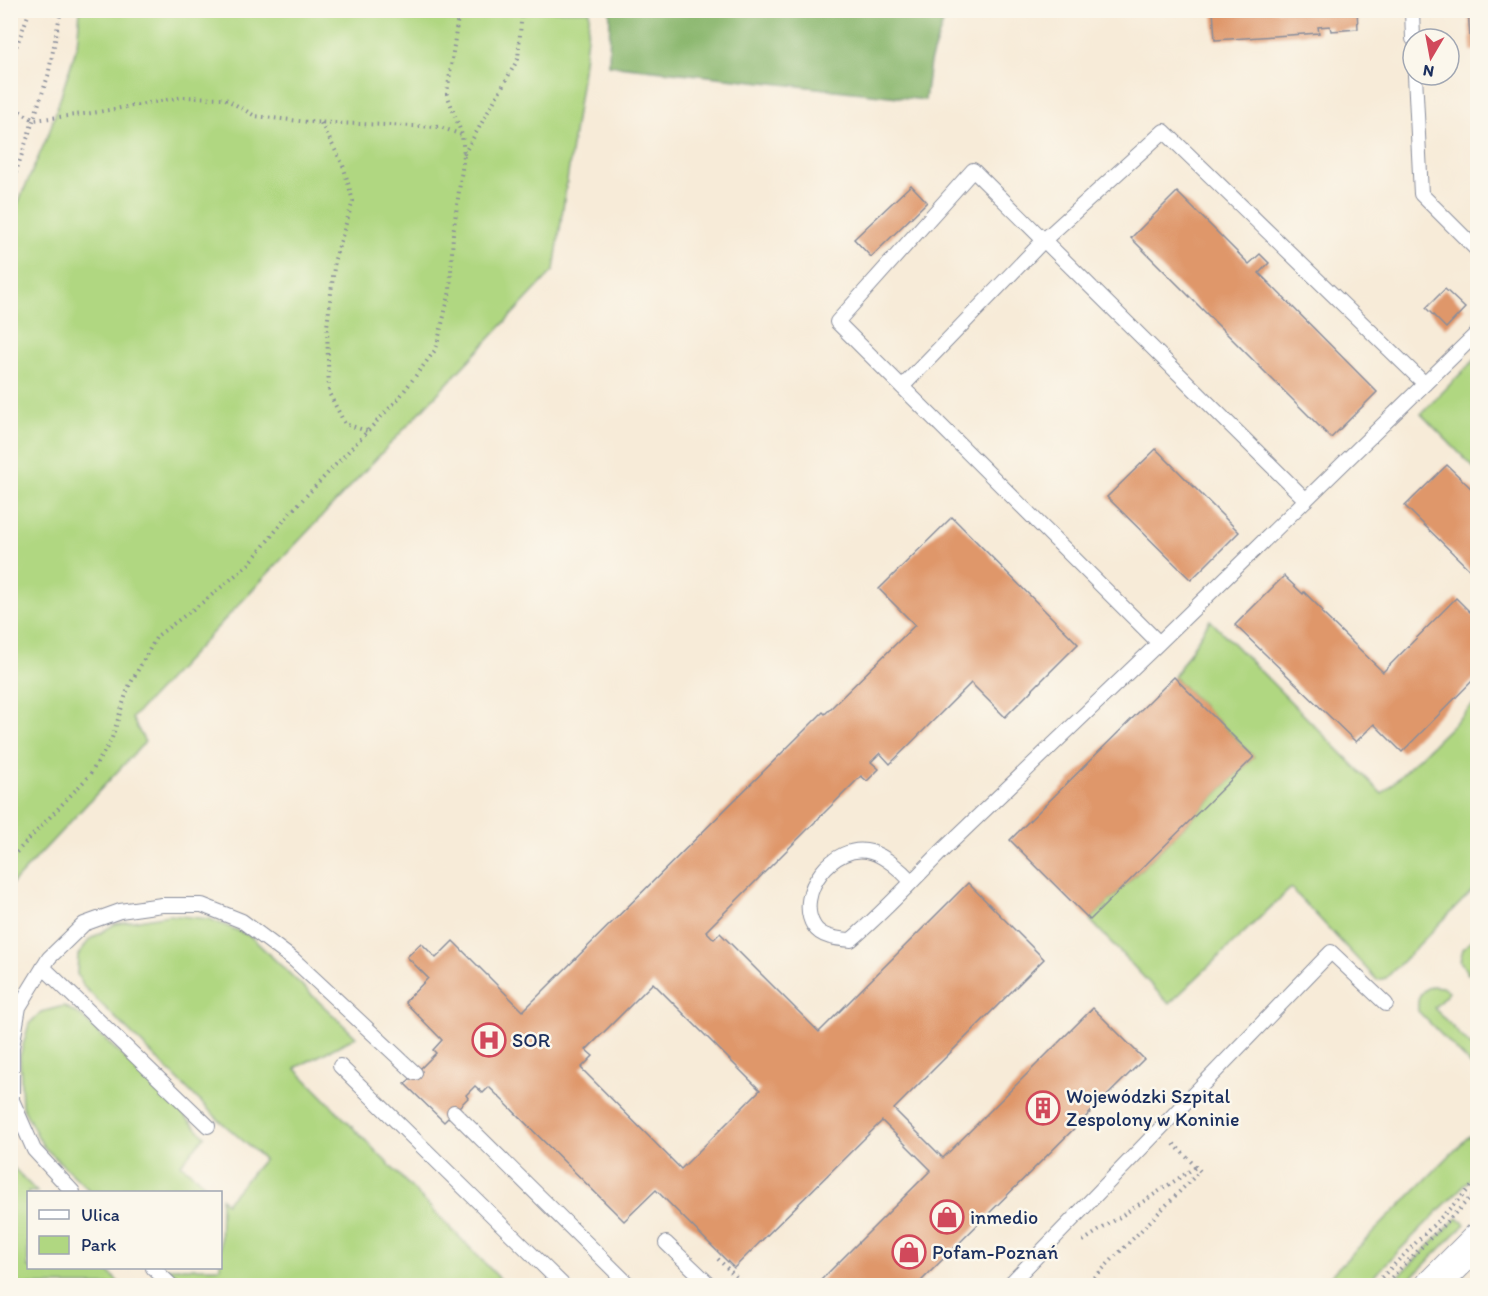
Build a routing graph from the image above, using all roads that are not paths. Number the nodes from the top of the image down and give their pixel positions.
1 (1412, 10) edge
2 (1413, 27) edge
3 (1416, 87) edge
4 (1044, 240) junction
5 (1478, 251) edge
6 (1478, 332) edge
7 (1425, 384) junction
8 (902, 387) junction
9 (1306, 500) junction
10 (1159, 643) junction
11 (912, 881) junction
12 (43, 967) junction
13 (1386, 1004) dead end
14 (340, 1066) dead end
15 (415, 1073) dead end
16 (454, 1112) dead end
17 (208, 1126) dead end
18 (72, 1191) edge
19 (1478, 1240) edge
20 (666, 1243) dead end
21 (154, 1269) edge
22 (172, 1286) edge
23 (564, 1286) edge
24 (630, 1286) edge
25 (711, 1286) edge
26 (1008, 1286) edge
27 (1432, 1286) edge

1 - 2 lane
3 - 5 lane
4 - 7 lane
4 - 8 lane
4 - 8 lane
4 - 9 lane
6 - 7 lane
7 - 9 lane
8 - 10 lane
9 - 10 lane
10 - 11 lane
11 - 11 lane
12 - 15 lane
12 - 17 lane
12 - 18 lane
13 - 26 lane
14 - 23 lane
16 - 24 lane
19 - 27 street
20 - 25 lane
21 - 22 lane

